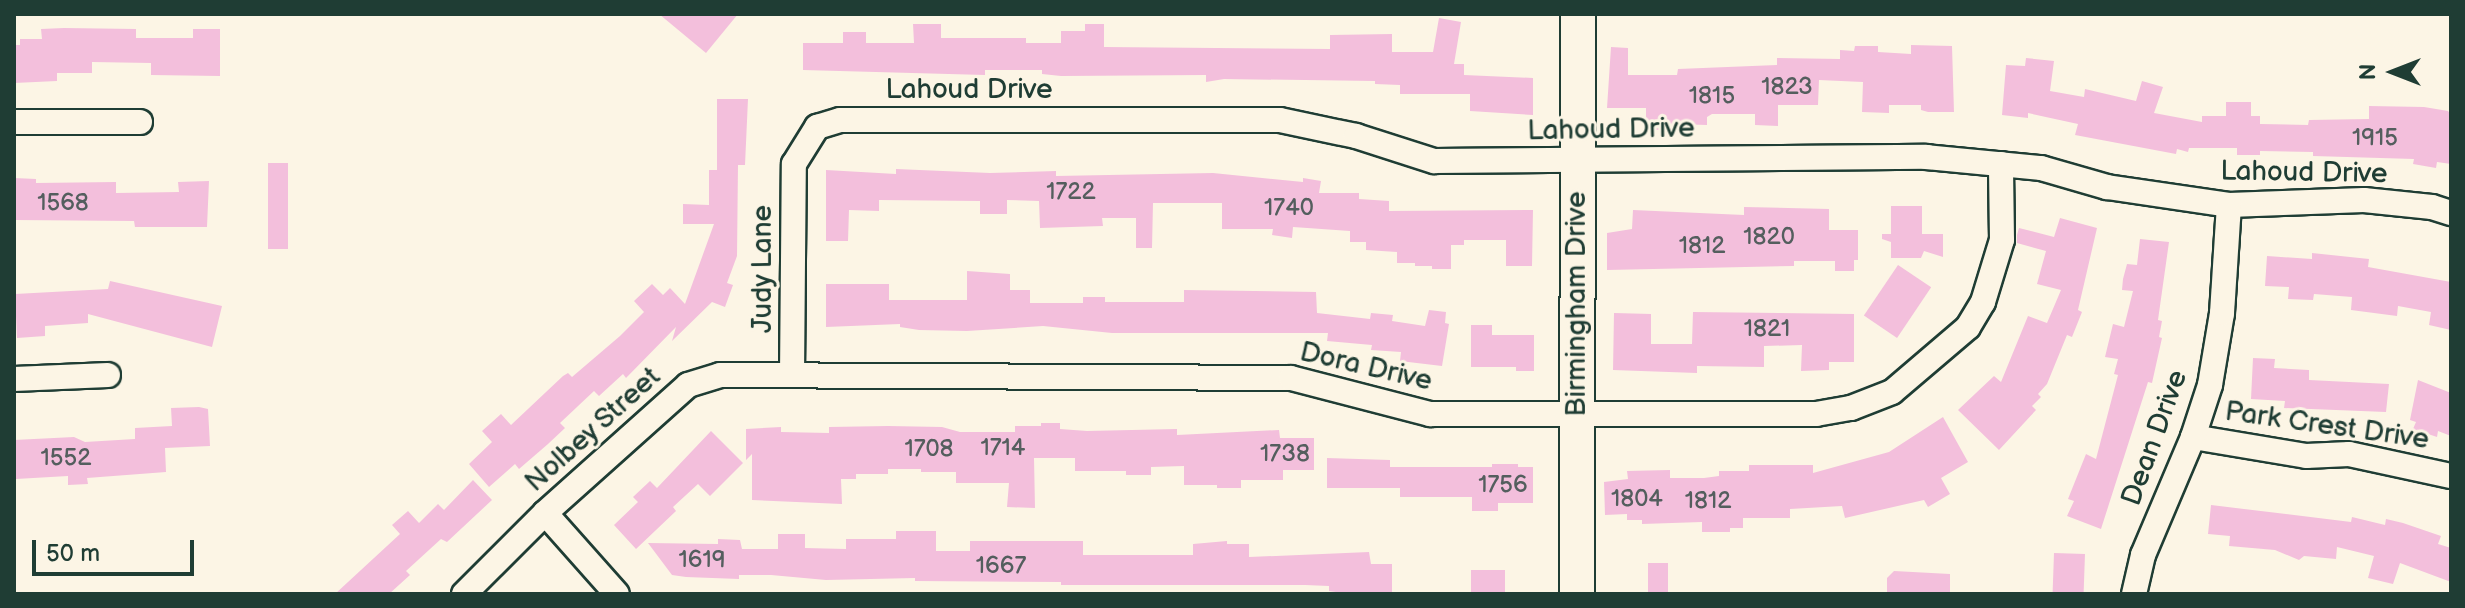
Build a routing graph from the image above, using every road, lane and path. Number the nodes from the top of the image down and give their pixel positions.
1 (1578, 14) edge
2 (14, 122) edge
3 (140, 122) dead end
4 (1577, 161) junction
5 (794, 164) joint
6 (2001, 164) junction
7 (2229, 205) junction
8 (2451, 213) edge
9 (108, 375) dead end
10 (792, 375) junction
11 (14, 379) edge
12 (1576, 414) junction
13 (2193, 437) junction
14 (2451, 476) edge
15 (545, 513) junction
16 (464, 594) edge
17 (617, 594) edge
18 (1577, 594) edge
19 (2134, 594) edge

1 - 4 main road, Birmingham Drive
2 - 3 street
4 - 5 street, Lahoud Drive
4 - 6 street, Lahoud Drive
4 - 12 main road, Birmingham Drive
5 - 10 street, Judy Lane
6 - 7 street, Lahoud Drive
6 - 12 street, Dora Drive
7 - 8 street, Lahoud Drive
7 - 13 street, Dean Drive
9 - 11 street
10 - 12 street, Dora Drive
10 - 15 street, Nolbey Street
12 - 18 main road, Birmingham Drive
13 - 14 street, Park Crest Drive
13 - 19 street, Dean Drive
15 - 16 street, Nolbey Street
15 - 17 street

